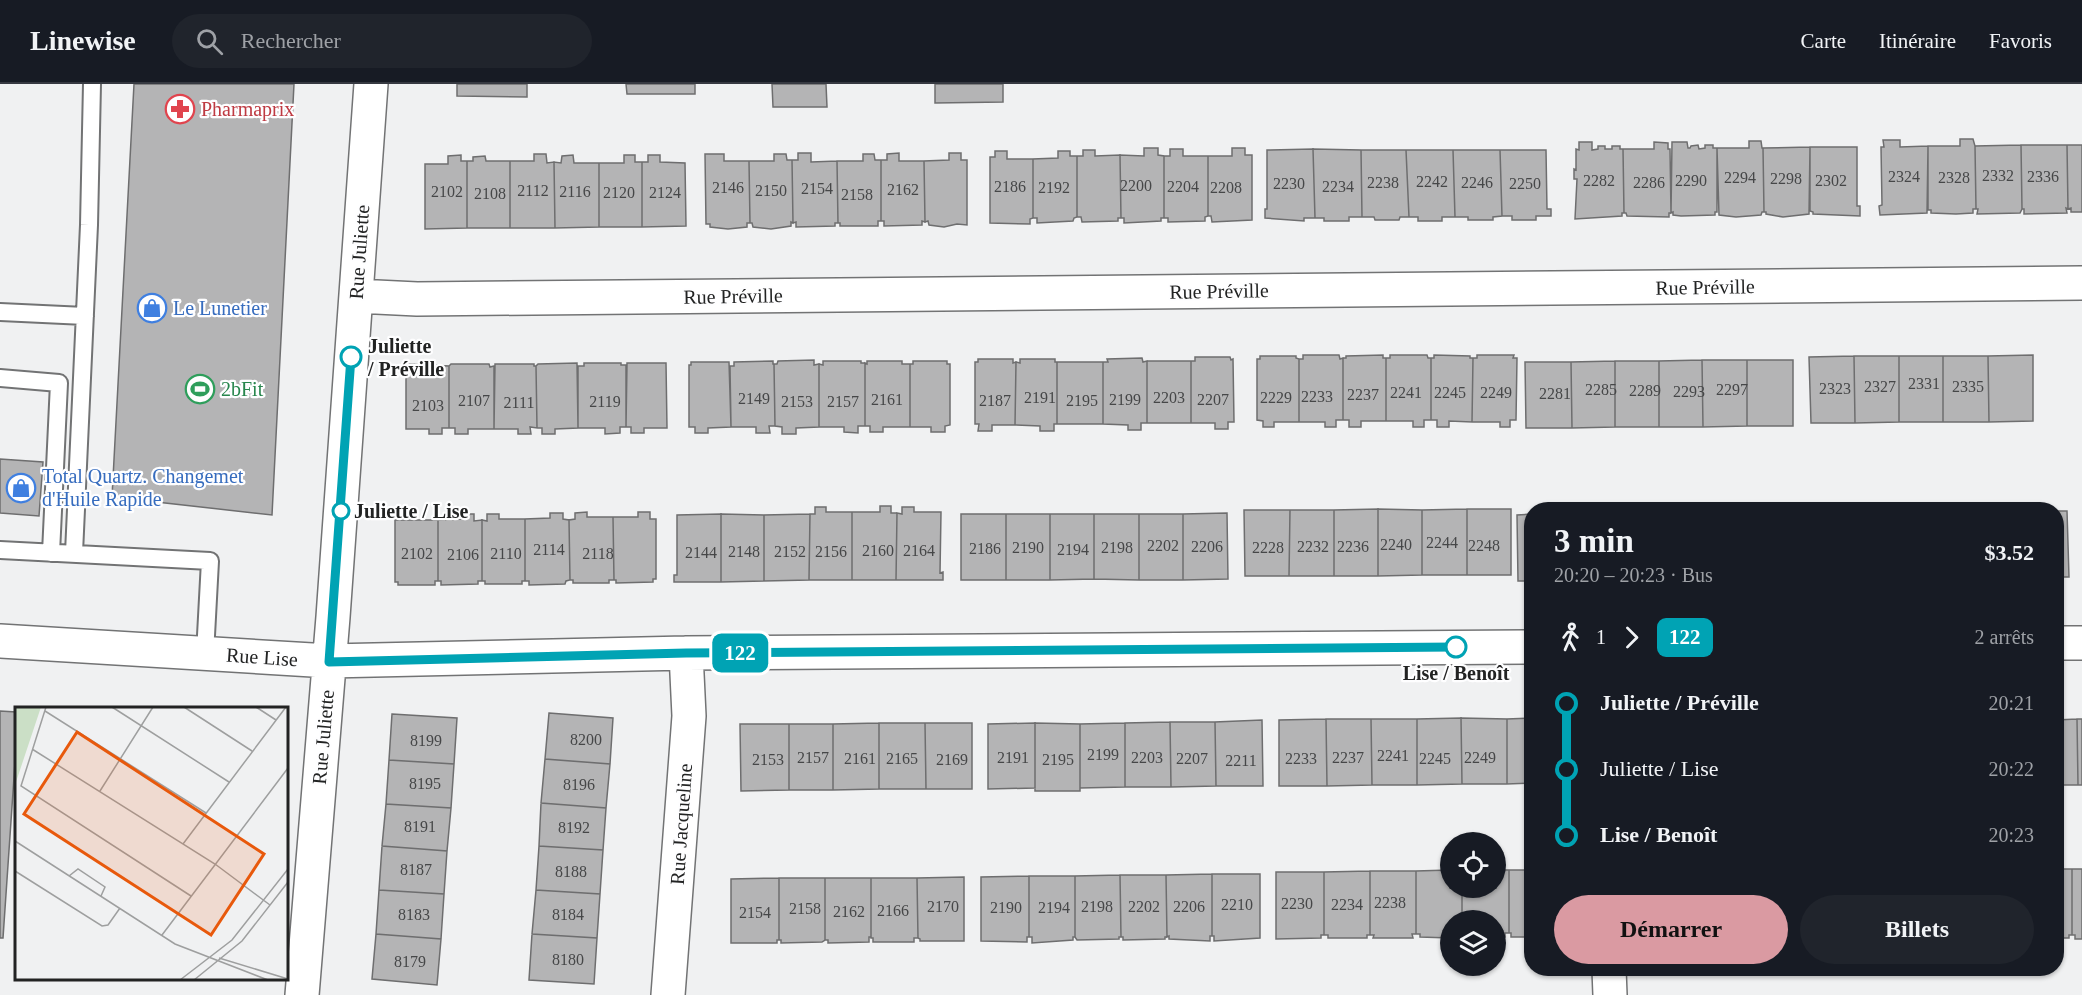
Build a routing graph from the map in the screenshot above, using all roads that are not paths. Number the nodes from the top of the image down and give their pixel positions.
1 (92, 84) edge
2 (371, 84) edge
3 (2082, 284) edge
4 (356, 296) junction
5 (0, 312) edge
6 (85, 316) junction
7 (0, 378) edge
8 (0, 550) edge
9 (51, 553) junction
10 (74, 554) junction
11 (0, 640) edge
12 (2064, 643) edge
13 (2082, 643) edge
14 (1524, 647) edge
15 (686, 653) junction
16 (206, 654) junction
17 (329, 662) junction
18 (1610, 976) edge
19 (302, 995) edge
20 (668, 995) edge
21 (1610, 995) edge

1 - 6 lane
2 - 4 street, Rue Juliette
3 - 4 street, Rue Préville
4 - 17 street, Rue Juliette
5 - 6 lane
6 - 10 lane
7 - 9 lane
8 - 9 lane
9 - 10 lane
10 - 16 lane
11 - 16 street, Rue Lise
12 - 13 street
14 - 15 street, Rue Lise
15 - 17 street, Rue Lise
15 - 20 street, Rue Jacqueline
16 - 17 street, Rue Lise
17 - 19 street, Rue Juliette
18 - 21 street

